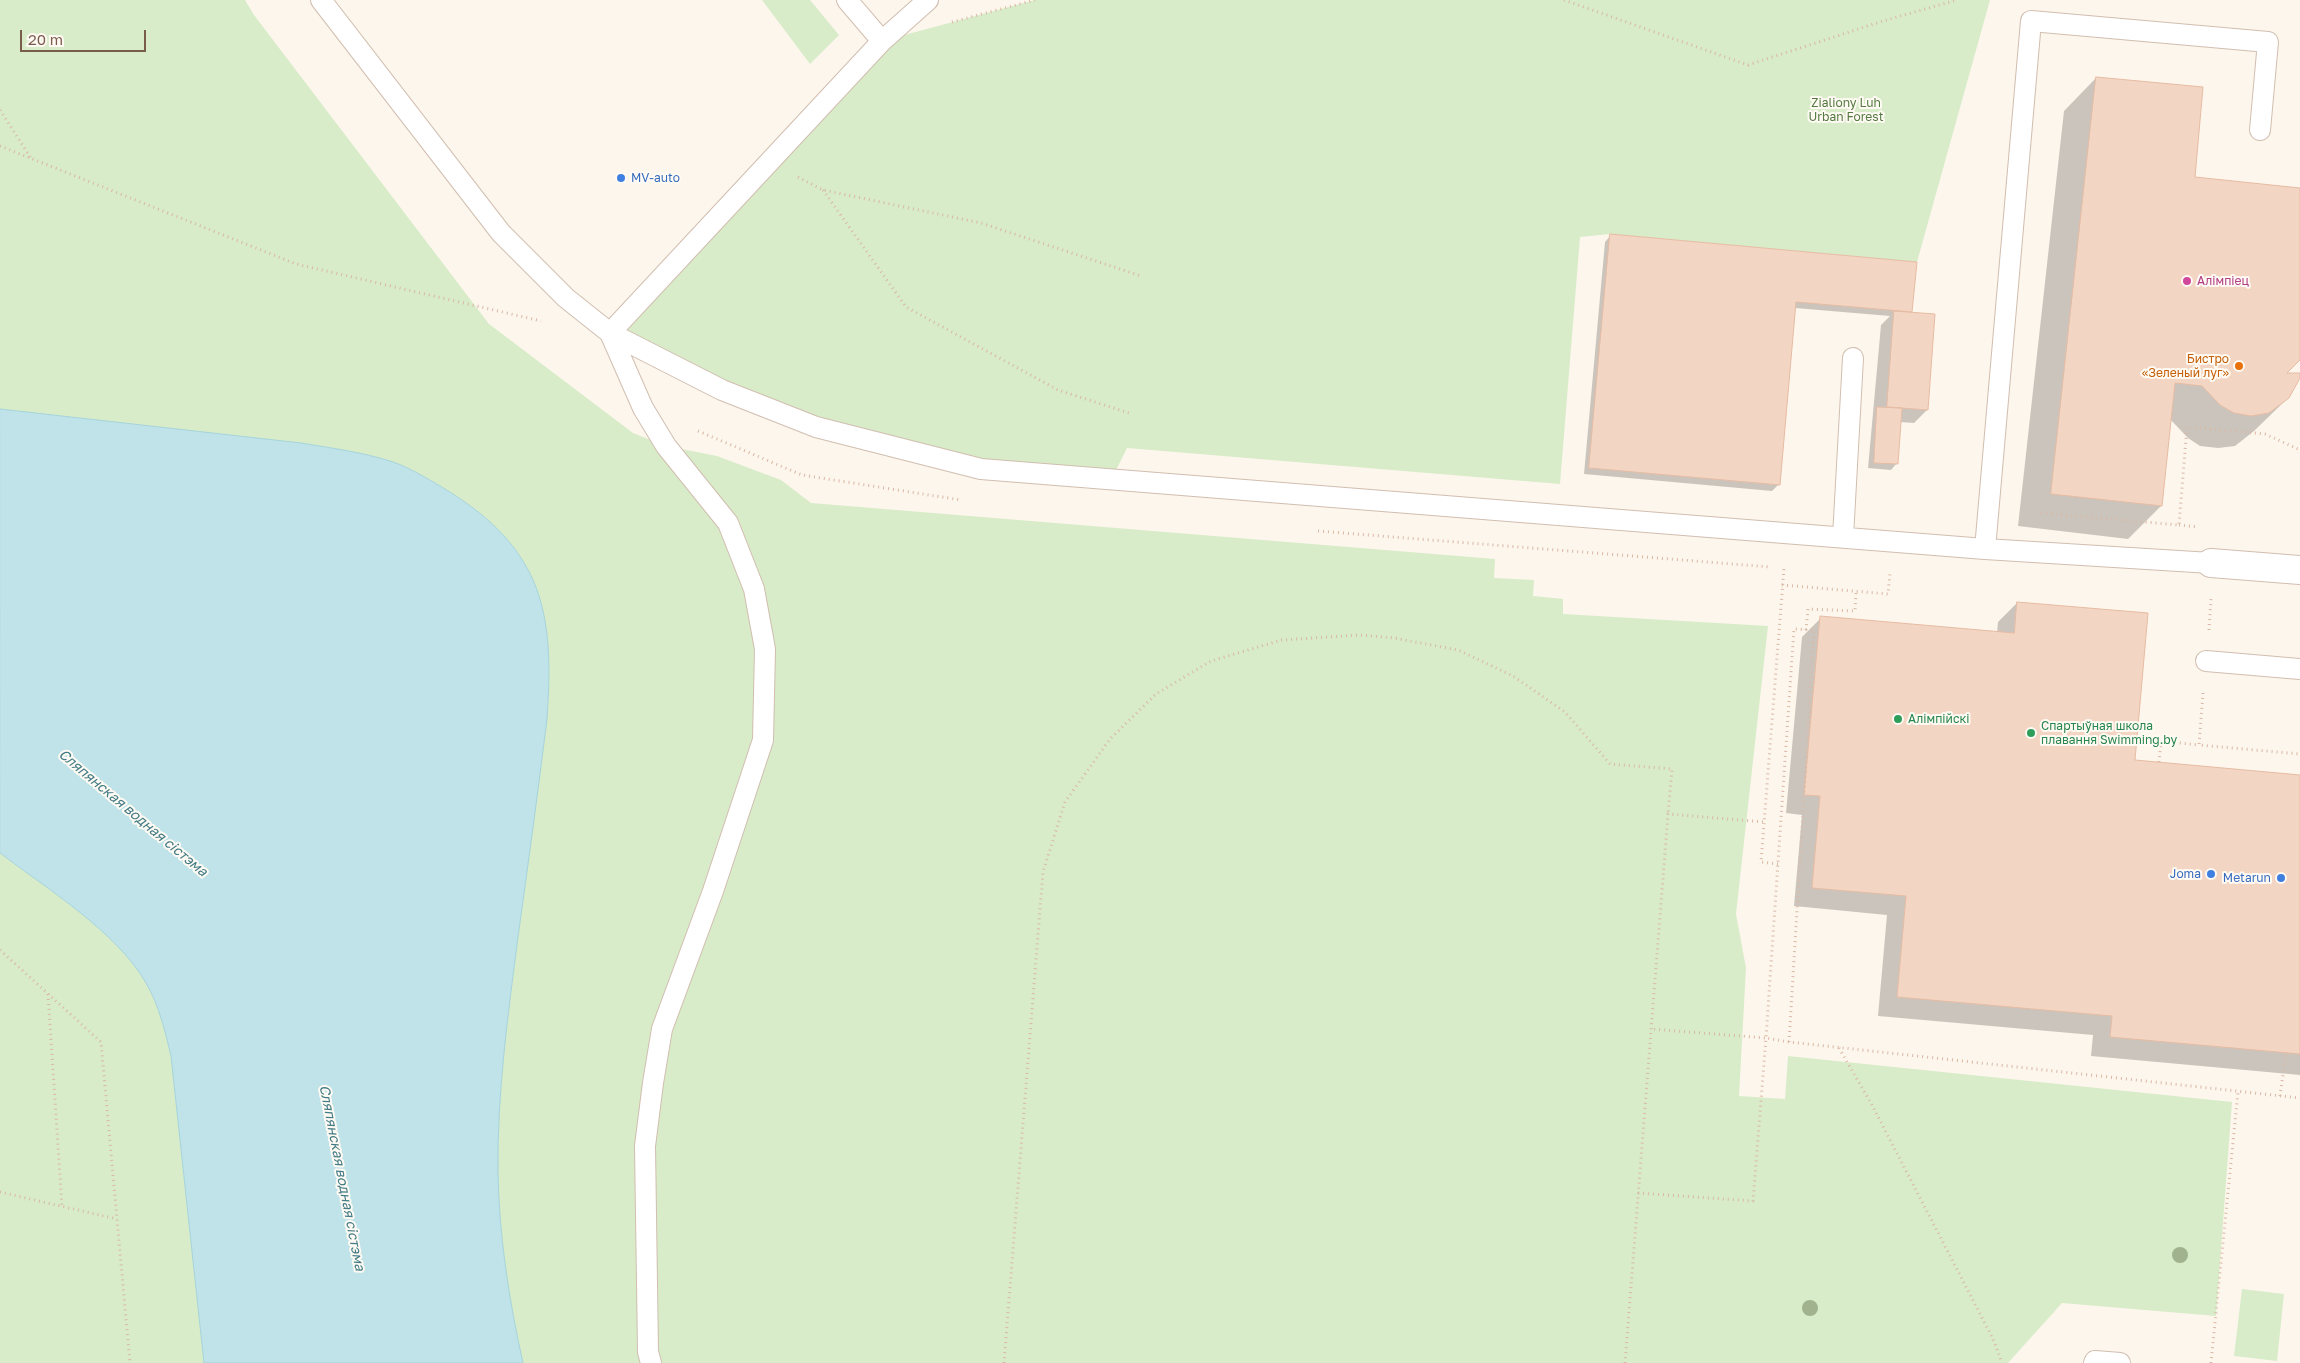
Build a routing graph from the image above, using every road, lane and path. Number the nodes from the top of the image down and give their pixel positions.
1 (321, 0) edge
2 (847, 0) edge
3 (928, 0) edge
4 (1035, 0) edge
5 (1564, 0) edge
6 (1957, 0) edge
7 (949, 23) dead end
8 (882, 41) junction
9 (0, 110) edge
10 (2260, 130) dead end
11 (0, 146) edge
12 (31, 159) junction
13 (768, 163) junction
14 (823, 190) junction
15 (1141, 276) dead end
16 (536, 314) dead end
17 (610, 334) junction
18 (1853, 358) dead end
19 (1129, 413) dead end
20 (696, 431) dead end
21 (2300, 450) edge
22 (964, 501) dead end
23 (2041, 513) dead end
24 (1310, 531) dead end
25 (1843, 537) junction
26 (1985, 549) junction
27 (2211, 563) joint
28 (1890, 570) dead end
29 (2300, 570) edge
30 (1782, 585) junction
31 (1856, 592) junction
32 (2202, 598) dead end
33 (1806, 630) junction
34 (2206, 662) junction
35 (2300, 669) edge
36 (2199, 745) junction
37 (2300, 754) edge
38 (2159, 762) dead end
39 (1668, 814) junction
40 (1764, 822) junction
41 (1778, 864) junction
42 (0, 950) edge
43 (48, 994) junction
44 (1651, 1029) junction
45 (1766, 1038) junction
46 (1789, 1042) junction
47 (1839, 1047) junction
48 (2286, 1053) dead end
49 (2238, 1092) junction
50 (2280, 1096) junction
51 (2300, 1098) edge
52 (0, 1192) edge
53 (1638, 1192) junction
54 (62, 1207) junction
55 (117, 1219) junction
56 (130, 1363) edge
57 (651, 1363) edge
58 (1004, 1363) edge
59 (1625, 1363) edge
60 (2002, 1363) edge
61 (2094, 1363) edge
62 (2120, 1363) edge
63 (2211, 1363) edge

1 - 17 lane
2 - 8 lane
3 - 8 lane
4 - 7 path
5 - 6 path
8 - 13 lane
9 - 12 path
10 - 26 lane
11 - 12 path
12 - 16 path
13 - 14 path
13 - 17 lane
14 - 15 path
14 - 19 path
17 - 25 lane
17 - 57 lane
18 - 25 lane
20 - 22 path
21 - 23 path
24 - 30 path
25 - 26 lane
26 - 27 lane
27 - 29 street
28 - 31 path
30 - 31 path
30 - 40 path
31 - 33 path
32 - 34 path
33 - 41 path
33 - 46 path
34 - 35 lane
34 - 36 path
36 - 37 path
36 - 38 path
39 - 40 path
39 - 44 path
39 - 58 path
40 - 41 path
41 - 45 path
42 - 43 path
43 - 54 path
43 - 55 path
44 - 45 path
44 - 53 path
45 - 46 path
45 - 53 path
46 - 47 path
47 - 49 path
47 - 60 path
48 - 50 path
49 - 50 path
49 - 63 path
50 - 51 path
52 - 54 path
53 - 59 path
54 - 55 path
55 - 56 path
61 - 62 lane

